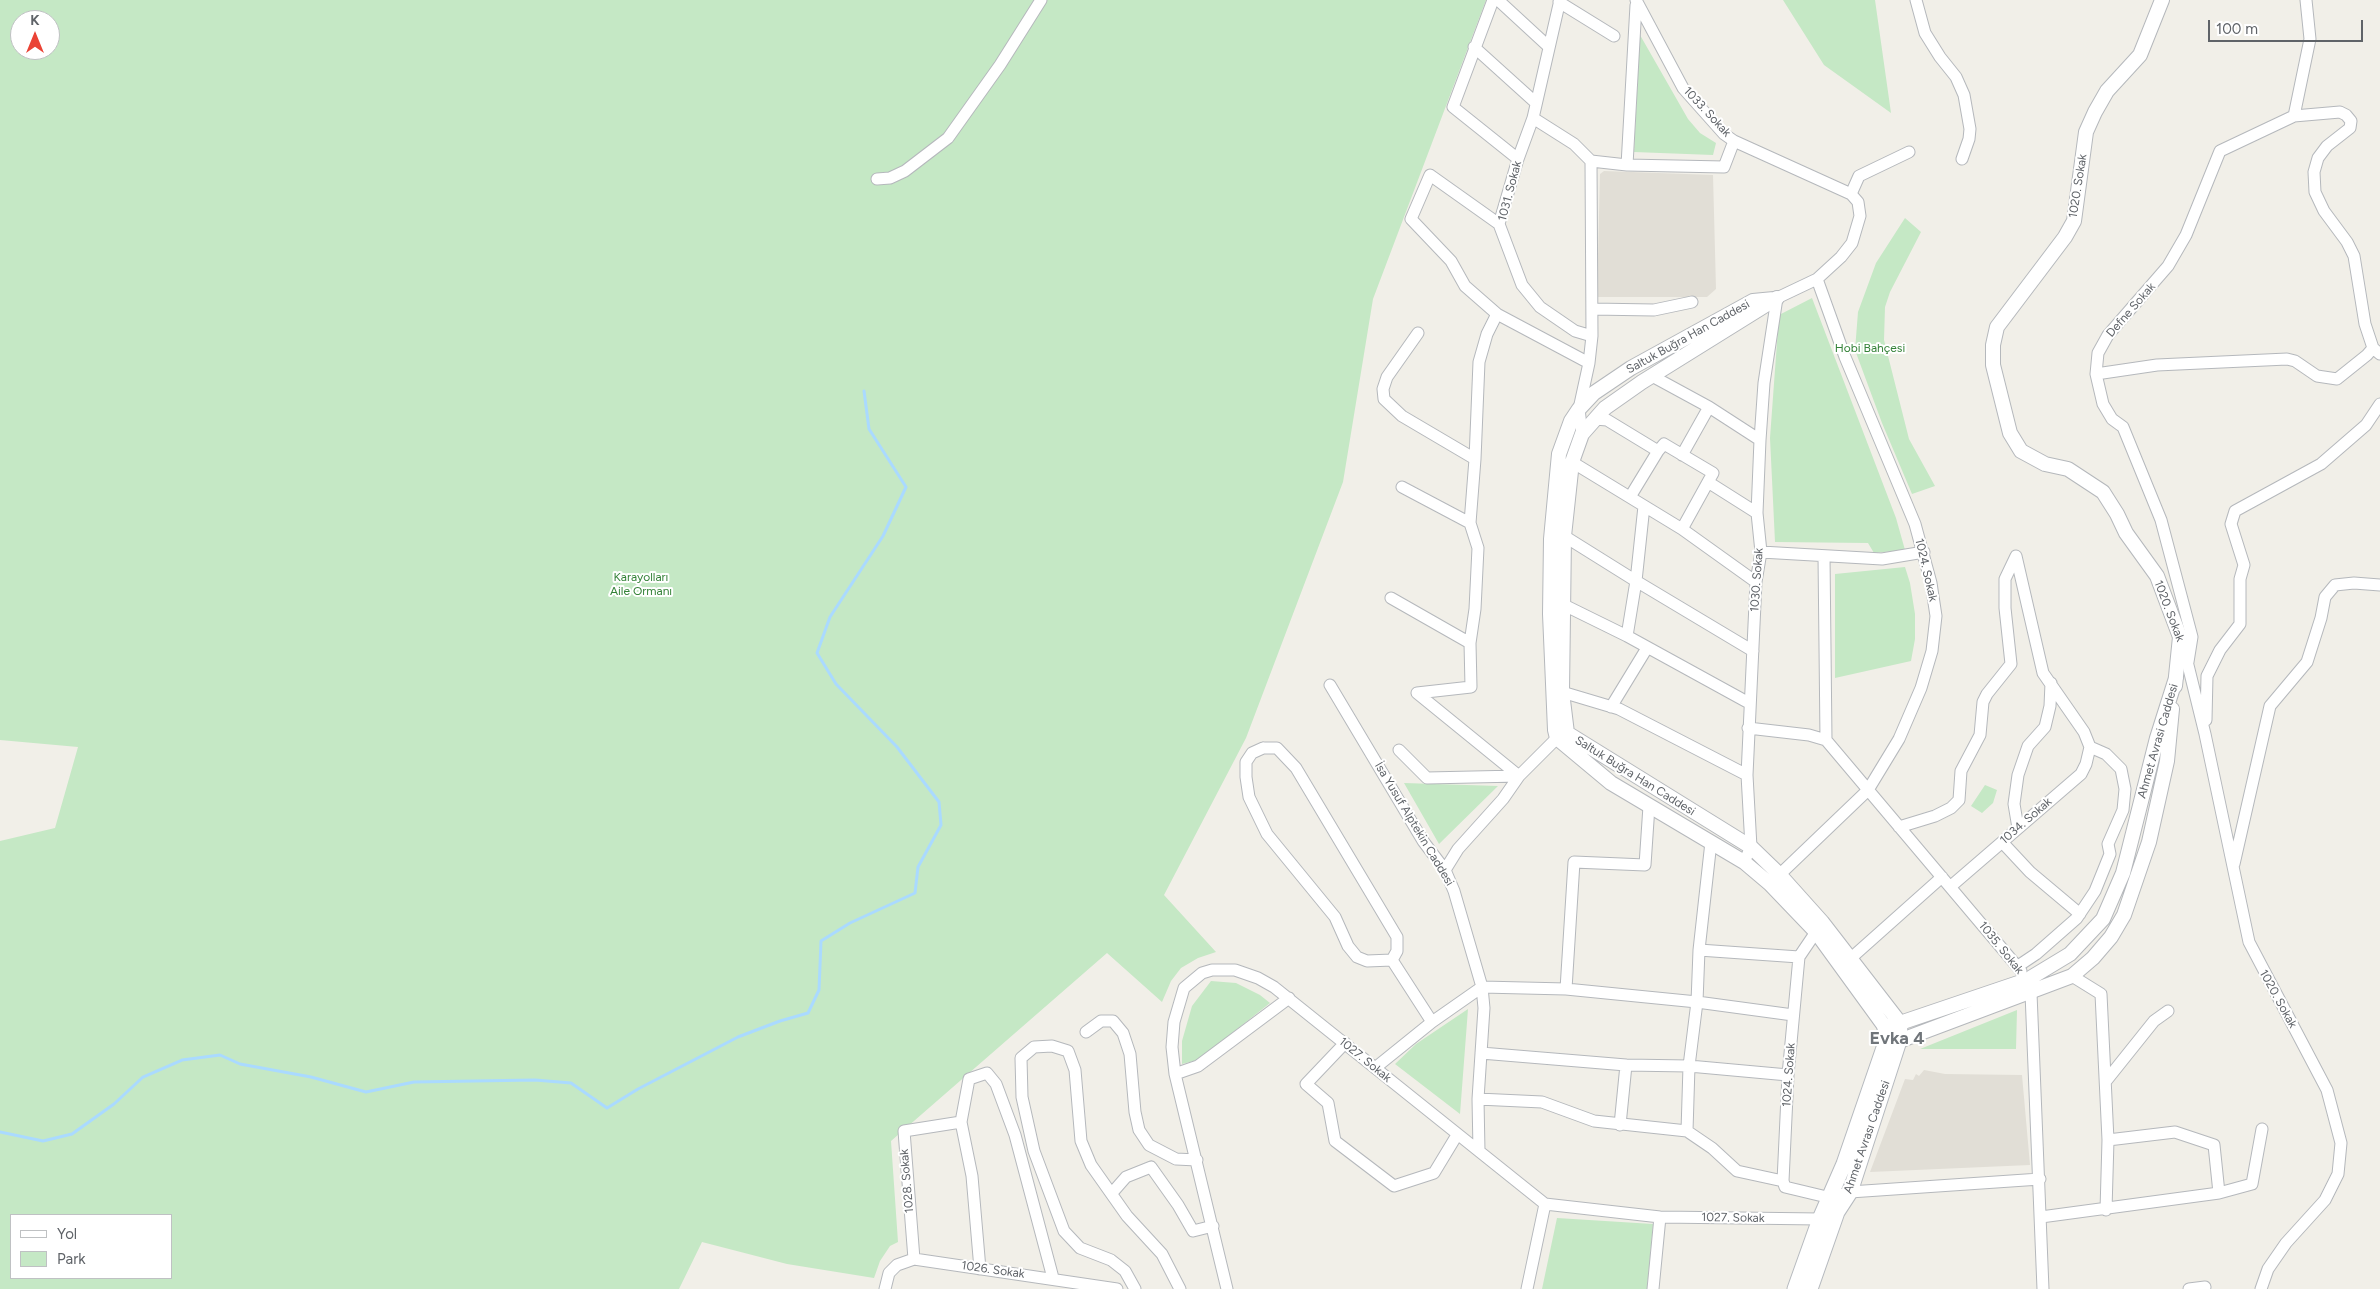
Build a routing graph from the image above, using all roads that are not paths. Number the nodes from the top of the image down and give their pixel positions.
1 (1041, 0) edge
2 (1493, 0) edge
3 (1498, 0) edge
4 (1916, 0) edge
5 (2162, 0) edge
6 (2306, 0) edge
7 (1559, 1) edge
8 (1636, 2) edge
9 (1614, 36) dead end
10 (1549, 46) junction
11 (1474, 47) junction
12 (1536, 103) junction
13 (2294, 116) junction
14 (1533, 118) junction
15 (1734, 141) junction
16 (1909, 152) dead end
17 (1518, 159) junction
18 (1962, 160) dead end
19 (1591, 161) junction
20 (1626, 166) junction
21 (877, 179) dead end
22 (1851, 194) junction
23 (1500, 224) junction
24 (1817, 279) junction
25 (1777, 298) junction
26 (1692, 302) dead end
27 (1592, 309) junction
28 (1497, 314) junction
29 (1418, 333) dead end
30 (1592, 336) junction
31 (2376, 351) edge
32 (1589, 363) junction
33 (2096, 374) junction
34 (1652, 376) junction
35 (2380, 404) edge
36 (1709, 407) junction
37 (1579, 409) junction
38 (1595, 419) junction
39 (1582, 434) junction
40 (1760, 440) junction
41 (1658, 451) junction
42 (1682, 455) junction
43 (1475, 459) junction
44 (1572, 462) junction
45 (1708, 482) junction
46 (1402, 487) dead end
47 (1630, 497) junction
48 (1644, 506) junction
49 (1757, 513) junction
50 (1470, 523) junction
51 (1682, 529) junction
52 (1564, 536) junction
53 (1761, 552) junction
54 (1924, 552) junction
55 (1824, 556) junction
56 (1636, 582) junction
57 (1756, 582) junction
58 (2380, 584) edge
59 (1391, 598) dead end
60 (1564, 605) junction
61 (1627, 636) junction
62 (2180, 636) junction
63 (1470, 643) junction
64 (1647, 648) junction
65 (1753, 651) junction
66 (2188, 662) junction
67 (2176, 678) junction
68 (2051, 682) junction
69 (1330, 685) dead end
70 (1562, 692) junction
71 (1749, 703) junction
72 (1611, 707) junction
73 (1748, 728) junction
74 (2205, 734) junction
75 (1562, 736) junction
76 (1826, 740) junction
77 (2090, 747) junction
78 (1399, 750) dead end
79 (1747, 775) junction
80 (1519, 776) junction
81 (1868, 790) junction
82 (1649, 806) junction
83 (1899, 827) junction
84 (2018, 828) junction
85 (1711, 842) junction
86 (2002, 842) junction
87 (1751, 848) junction
88 (1744, 862) junction
89 (2234, 868) junction
90 (1445, 870) junction
91 (1942, 878) junction
92 (1775, 879) junction
93 (1950, 887) junction
94 (2080, 914) junction
95 (1819, 927) junction
96 (1699, 950) junction
97 (1799, 957) junction
98 (1850, 959) junction
99 (1392, 960) junction
100 (2018, 966) junction
101 (2072, 976) junction
102 (1482, 987) junction
103 (2029, 987) junction
104 (1566, 989) junction
105 (1289, 998) junction
106 (1697, 1002) junction
107 (2168, 1011) dead end
108 (1793, 1015) junction
109 (1432, 1022) junction
110 (1900, 1023) junction
111 (1086, 1032) dead end
112 (1890, 1037) junction
113 (1345, 1044) junction
114 (1481, 1053) junction
115 (1626, 1065) junction
116 (1689, 1066) junction
117 (1375, 1068) junction
118 (1175, 1074) junction
119 (1788, 1075) junction
120 (2106, 1081) junction
121 (1478, 1099) junction
122 (961, 1122) junction
123 (1620, 1125) junction
124 (2262, 1129) dead end
125 (1687, 1131) junction
126 (1457, 1135) junction
127 (2108, 1140) junction
128 (1479, 1151) junction
129 (1197, 1160) junction
130 (2040, 1178) junction
131 (1783, 1181) junction
132 (1850, 1192) junction
133 (1112, 1193) junction
134 (2219, 1194) junction
135 (1831, 1198) junction
136 (1545, 1204) junction
137 (2106, 1210) junction
138 (1838, 1212) junction
139 (1660, 1217) junction
140 (2041, 1217) junction
141 (1820, 1219) junction
142 (1213, 1226) junction
143 (914, 1259) junction
144 (980, 1269) junction
145 (1054, 1278) junction
146 (2205, 1288) dead end
147 (885, 1289) edge
148 (1117, 1289) edge
149 (1135, 1289) edge
150 (1180, 1289) edge
151 (1227, 1289) edge
152 (1527, 1289) edge
153 (1653, 1289) edge
154 (1795, 1289) edge
155 (1810, 1289) edge
156 (2043, 1289) edge
157 (2189, 1289) edge
158 (2261, 1289) edge

1 - 21 street
2 - 11 street
3 - 10 street
4 - 18 street
5 - 62 street, 1020. Sokak
6 - 13 street
7 - 9 street
7 - 10 street, 1031. Sokak
8 - 15 street, 1033. Sokak
8 - 20 street
10 - 12 street, 1031. Sokak
11 - 12 street
11 - 17 street
12 - 14 street, 1031. Sokak
13 - 31 street
13 - 33 street, Defne Sokak
14 - 17 street, 1031. Sokak
14 - 19 street
15 - 20 street
15 - 22 street, 1033. Sokak
16 - 22 street
17 - 23 street, 1031. Sokak
19 - 20 street
19 - 27 street
22 - 24 street
23 - 28 street
23 - 30 street, 1031. Sokak
24 - 25 street
24 - 54 street, 1024. Sokak
25 - 34 street, Saltuk Buğra Han Caddesi
25 - 37 street, Saltuk Buğra Han Caddesi
25 - 40 street, 1030. Sokak
26 - 27 street
27 - 30 street
28 - 32 street
28 - 43 street
29 - 43 street
30 - 32 street
31 - 33 street
32 - 37 street
33 - 66 street, Defne Sokak
34 - 36 street
34 - 38 street, Saltuk Buğra Han Caddesi
35 - 74 street
36 - 40 street
36 - 42 street
37 - 39 street
37 - 75 street, Saltuk Buğra Han Caddesi
38 - 39 street, Saltuk Buğra Han Caddesi
38 - 41 street
39 - 44 street, Saltuk Buğra Han Caddesi
40 - 49 street, 1030. Sokak
41 - 42 street
41 - 47 street
42 - 45 street
43 - 50 street
44 - 47 street
44 - 52 street, Saltuk Buğra Han Caddesi
45 - 49 street
45 - 51 street
46 - 50 street
47 - 48 street
48 - 51 street
48 - 56 street
49 - 53 street, 1030. Sokak
50 - 63 street
51 - 57 street
52 - 56 street
52 - 60 street, Saltuk Buğra Han Caddesi
53 - 55 street
53 - 57 street, 1030. Sokak
54 - 55 street
54 - 81 street, 1024. Sokak
55 - 76 street
56 - 61 street
56 - 65 street
57 - 65 street, 1030. Sokak
58 - 89 street
59 - 63 street
60 - 61 street
60 - 70 street, Saltuk Buğra Han Caddesi
61 - 64 street
62 - 66 street, 1020. Sokak
62 - 67 street
63 - 80 street
64 - 71 street
64 - 72 street
65 - 71 street, 1030. Sokak
66 - 74 street, 1020. Sokak
67 - 101 street, Ahmet Avrasi Caddesi
67 - 103 street, Ahmet Avrasi Caddesi
68 - 77 street
68 - 83 street
68 - 84 street
69 - 90 street, İsa Yusuf Alptekin Caddesi
70 - 72 street
70 - 75 street, Saltuk Buğra Han Caddesi
71 - 73 street, 1030. Sokak
72 - 79 street
73 - 76 street
73 - 79 street, 1030. Sokak
74 - 89 street, 1020. Sokak
75 - 80 street
75 - 82 street, Saltuk Buğra Han Caddesi
75 - 87 street, Saltuk Buğra Han Caddesi
76 - 81 street, 1035. Sokak
77 - 84 street, 1034. Sokak
77 - 94 street
78 - 80 street
79 - 87 street, 1030. Sokak
80 - 90 street
81 - 83 street, 1035. Sokak
81 - 92 street, 1024. Sokak
82 - 85 street, Saltuk Buğra Han Caddesi
82 - 104 street
83 - 91 street, 1035. Sokak
84 - 86 street, 1034. Sokak
85 - 88 street, Saltuk Buğra Han Caddesi
85 - 96 street
86 - 93 street, 1034. Sokak
86 - 94 street
87 - 88 street, 1030. Sokak
87 - 92 street, Saltuk Buğra Han Caddesi
88 - 92 street, Saltuk Buğra Han Caddesi
89 - 158 street, 1020. Sokak
90 - 102 street, İsa Yusuf Alptekin Caddesi
91 - 93 street, 1035. Sokak
91 - 98 street
92 - 95 street, Saltuk Buğra Han Caddesi
93 - 100 street, 1035. Sokak
94 - 100 street
95 - 97 street, 1024. Sokak
95 - 98 street, Saltuk Buğra Han Caddesi
95 - 112 street, Saltuk Buğra Han Caddesi
96 - 97 street
96 - 106 street
97 - 108 street, 1024. Sokak
98 - 110 street, Saltuk Buğra Han Caddesi
99 - 99 street
99 - 109 street
100 - 103 street, 1035. Sokak
101 - 103 street, Ahmet Avrasi Caddesi
101 - 120 street
102 - 104 street
102 - 109 street
102 - 114 street, İsa Yusuf Alptekin Caddesi
103 - 110 street, Ahmet Avrasi Caddesi
103 - 112 street, Ahmet Avrasi Caddesi
103 - 130 street, 1035. Sokak
104 - 106 street
105 - 113 street, 1027. Sokak
105 - 118 street
105 - 118 street, 1027. Sokak
106 - 108 street
106 - 116 street
107 - 120 street
108 - 119 street, 1024. Sokak
109 - 117 street
110 - 112 main road
111 - 129 street
112 - 132 main road, Ahmet Avrası Caddesi
112 - 135 main road, Ahmet Avrası Caddesi
113 - 117 street, 1027. Sokak
113 - 126 street
114 - 115 street
114 - 121 street, İsa Yusuf Alptekin Caddesi
115 - 116 street
115 - 123 street
116 - 119 street
116 - 125 street
117 - 126 street, 1027. Sokak
118 - 129 street, 1027. Sokak
119 - 131 street, 1024. Sokak
120 - 127 street
121 - 123 street
121 - 128 street, İsa Yusuf Alptekin Caddesi
122 - 143 street, 1028. Sokak
122 - 144 street
122 - 145 street
123 - 125 street
124 - 134 street
125 - 131 street
126 - 128 street, 1027. Sokak
127 - 134 street
127 - 137 street
128 - 136 street, 1027. Sokak
129 - 142 street, 1027. Sokak
130 - 132 street
130 - 140 street, 1035. Sokak
131 - 135 street
132 - 135 street
132 - 138 main road, Ahmet Avrası Caddesi
133 - 142 street
133 - 149 street
133 - 150 street
134 - 137 street
135 - 141 main road, Ahmet Avrası Caddesi
136 - 139 street, 1027. Sokak
136 - 152 street
137 - 140 street
138 - 141 street, 1027. Sokak
138 - 155 main road, Ahmet Avrası Caddesi
139 - 141 street, 1027. Sokak
139 - 153 street
140 - 156 street, 1035. Sokak
141 - 154 main road, Ahmet Avrası Caddesi
142 - 151 street, 1027. Sokak
143 - 144 street, 1026. Sokak
143 - 147 street
144 - 145 street, 1026. Sokak
145 - 148 street, 1026. Sokak
146 - 157 street

